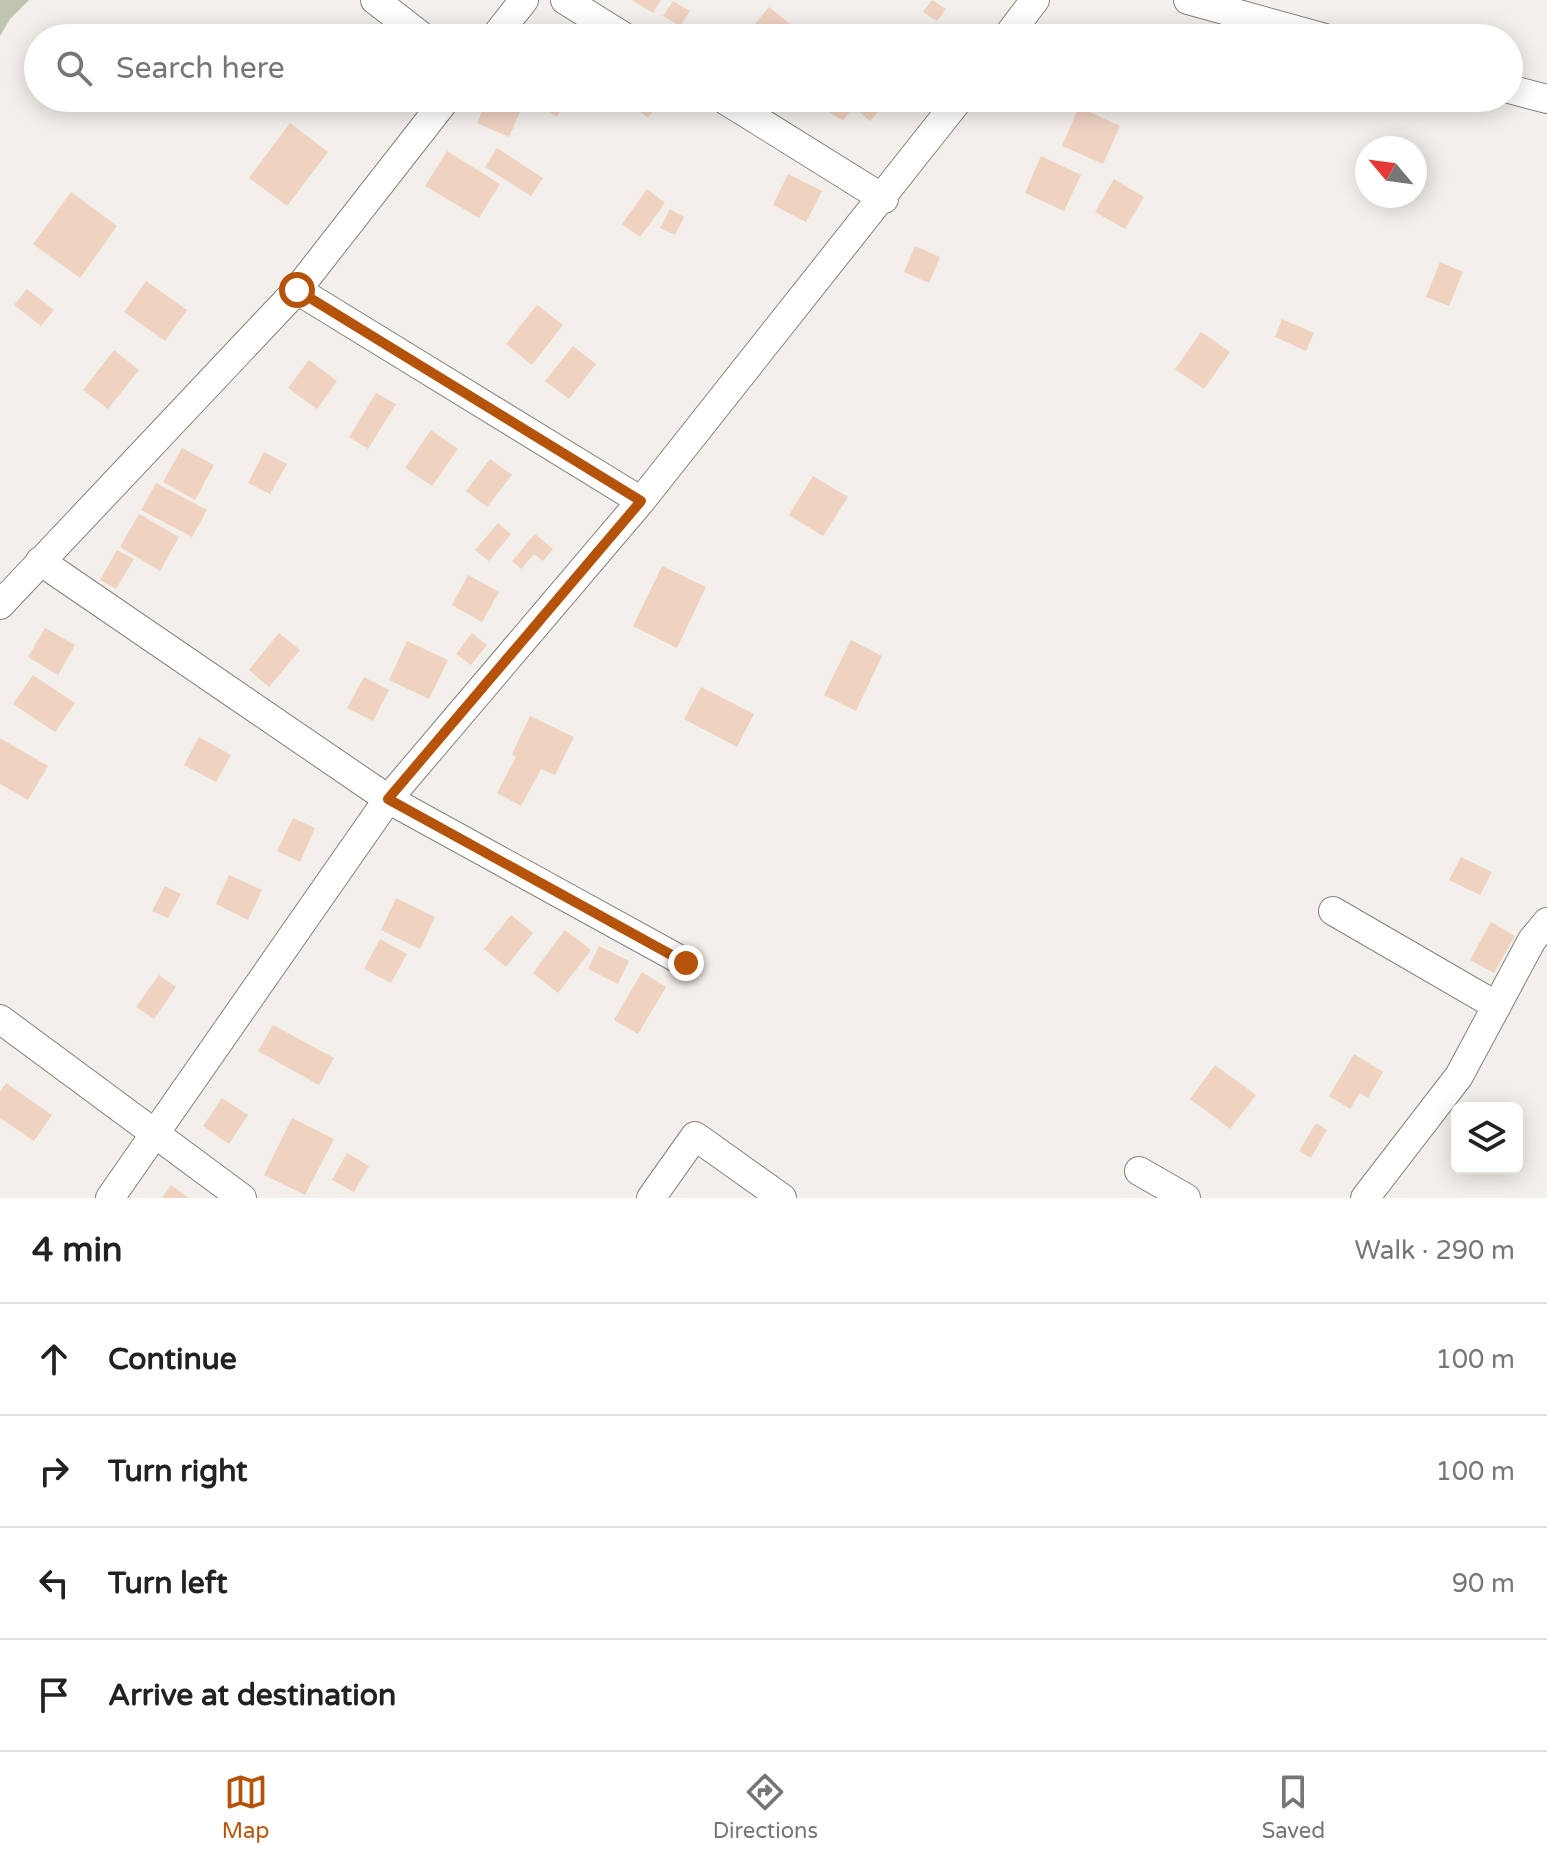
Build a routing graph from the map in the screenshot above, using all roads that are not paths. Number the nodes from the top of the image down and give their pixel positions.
1 (375, 0) edge
2 (524, 0) edge
3 (565, 0) edge
4 (1035, 0) edge
5 (1188, 0) edge
6 (406, 24) edge
7 (505, 24) edge
8 (604, 24) edge
9 (1017, 24) edge
10 (1275, 24) edge
11 (1523, 93) edge
12 (1547, 99) edge
13 (436, 112) edge
14 (744, 112) edge
15 (949, 112) edge
16 (884, 199) junction
17 (297, 290) junction
18 (641, 501) junction
19 (40, 561) junction
20 (4, 591) edge
21 (388, 799) junction
22 (1333, 911) dead end
23 (1547, 922) edge
24 (686, 963) dead end
25 (1497, 1006) junction
26 (0, 1019) edge
27 (154, 1134) junction
28 (1139, 1171) dead end
29 (110, 1198) edge
30 (242, 1198) edge
31 (651, 1198) edge
32 (782, 1198) edge
33 (1186, 1198) edge
34 (1365, 1198) edge

1 - 6 street
2 - 7 street
3 - 8 street
4 - 9 street
5 - 10 street
11 - 12 street
13 - 17 street
14 - 16 street
15 - 16 street
16 - 18 street
17 - 18 street
17 - 19 street
18 - 21 street
19 - 20 street
19 - 21 street
21 - 24 street
21 - 27 street
22 - 25 street
23 - 25 street
25 - 34 street
26 - 27 street
27 - 29 street
27 - 30 street
28 - 33 street
31 - 32 street

